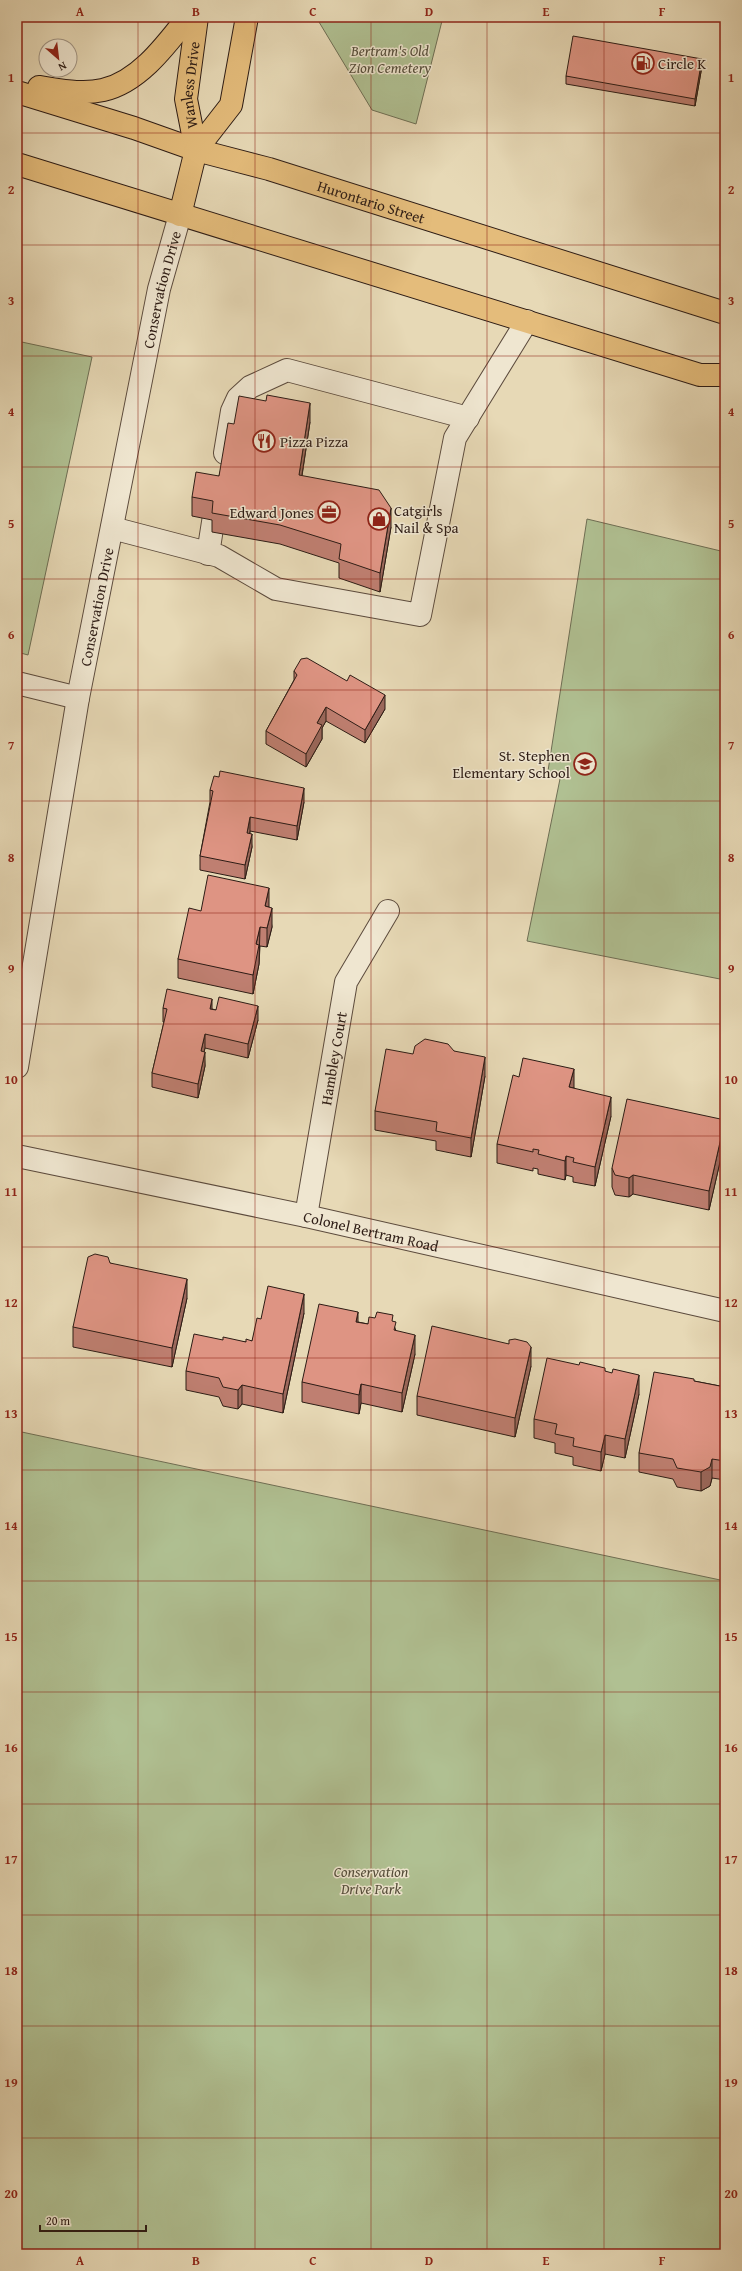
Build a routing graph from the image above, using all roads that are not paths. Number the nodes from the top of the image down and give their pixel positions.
1 (188, 17) edge
2 (197, 17) edge
3 (247, 17) edge
4 (17, 83) edge
5 (17, 92) edge
6 (196, 150) junction
7 (17, 164) edge
8 (180, 215) junction
9 (725, 313) edge
10 (527, 321) junction
11 (725, 375) edge
12 (468, 418) junction
13 (112, 528) junction
14 (208, 554) junction
15 (17, 683) edge
16 (78, 698) junction
17 (388, 911) dead end
18 (17, 1067) edge
19 (17, 1156) edge
20 (306, 1216) junction
21 (725, 1311) edge

1 - 4 main road
2 - 6 main road, Wanless Drive
3 - 6 main road, Wanless Drive
5 - 6 main road, Hurontario Street
6 - 8 main road, Conservation Drive
6 - 9 main road, Hurontario Street
7 - 8 main road
8 - 10 main road
8 - 13 street, Conservation Drive
10 - 11 main road
10 - 12 street
12 - 14 street
12 - 14 street
13 - 14 street
13 - 16 street, Conservation Drive
15 - 16 street
16 - 18 street, Conservation Drive
17 - 20 street, Hambley Court
19 - 20 street, Colonel Bertram Road
20 - 21 street, Colonel Bertram Road

